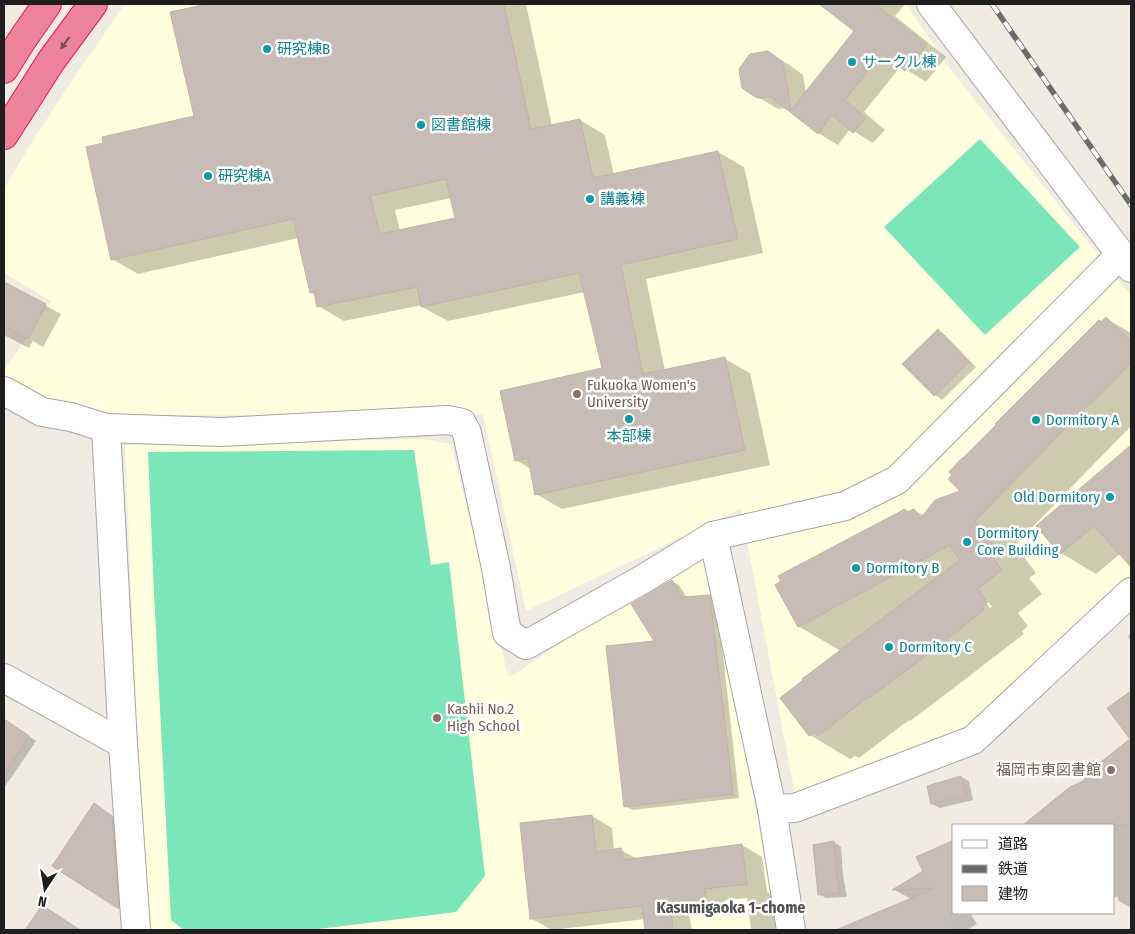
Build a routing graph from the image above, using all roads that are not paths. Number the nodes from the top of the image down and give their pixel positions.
1 (45, 4) edge
2 (93, 4) edge
3 (931, 4) edge
4 (4, 60) edge
5 (4, 69) edge
6 (4, 135) edge
7 (1126, 261) edge
8 (4, 392) edge
9 (106, 428) junction
10 (713, 536) junction
11 (1131, 592) edge
12 (4, 678) edge
13 (123, 744) junction
14 (772, 809) junction
15 (136, 930) edge
16 (791, 930) edge

1 - 4 highway
1 - 5 highway
2 -> 6 highway
3 - 7 street
7 - 10 street
8 - 9 street
9 - 10 street
9 - 13 street
10 - 14 street
11 - 14 street
12 - 13 street
13 - 15 street
14 - 16 street

